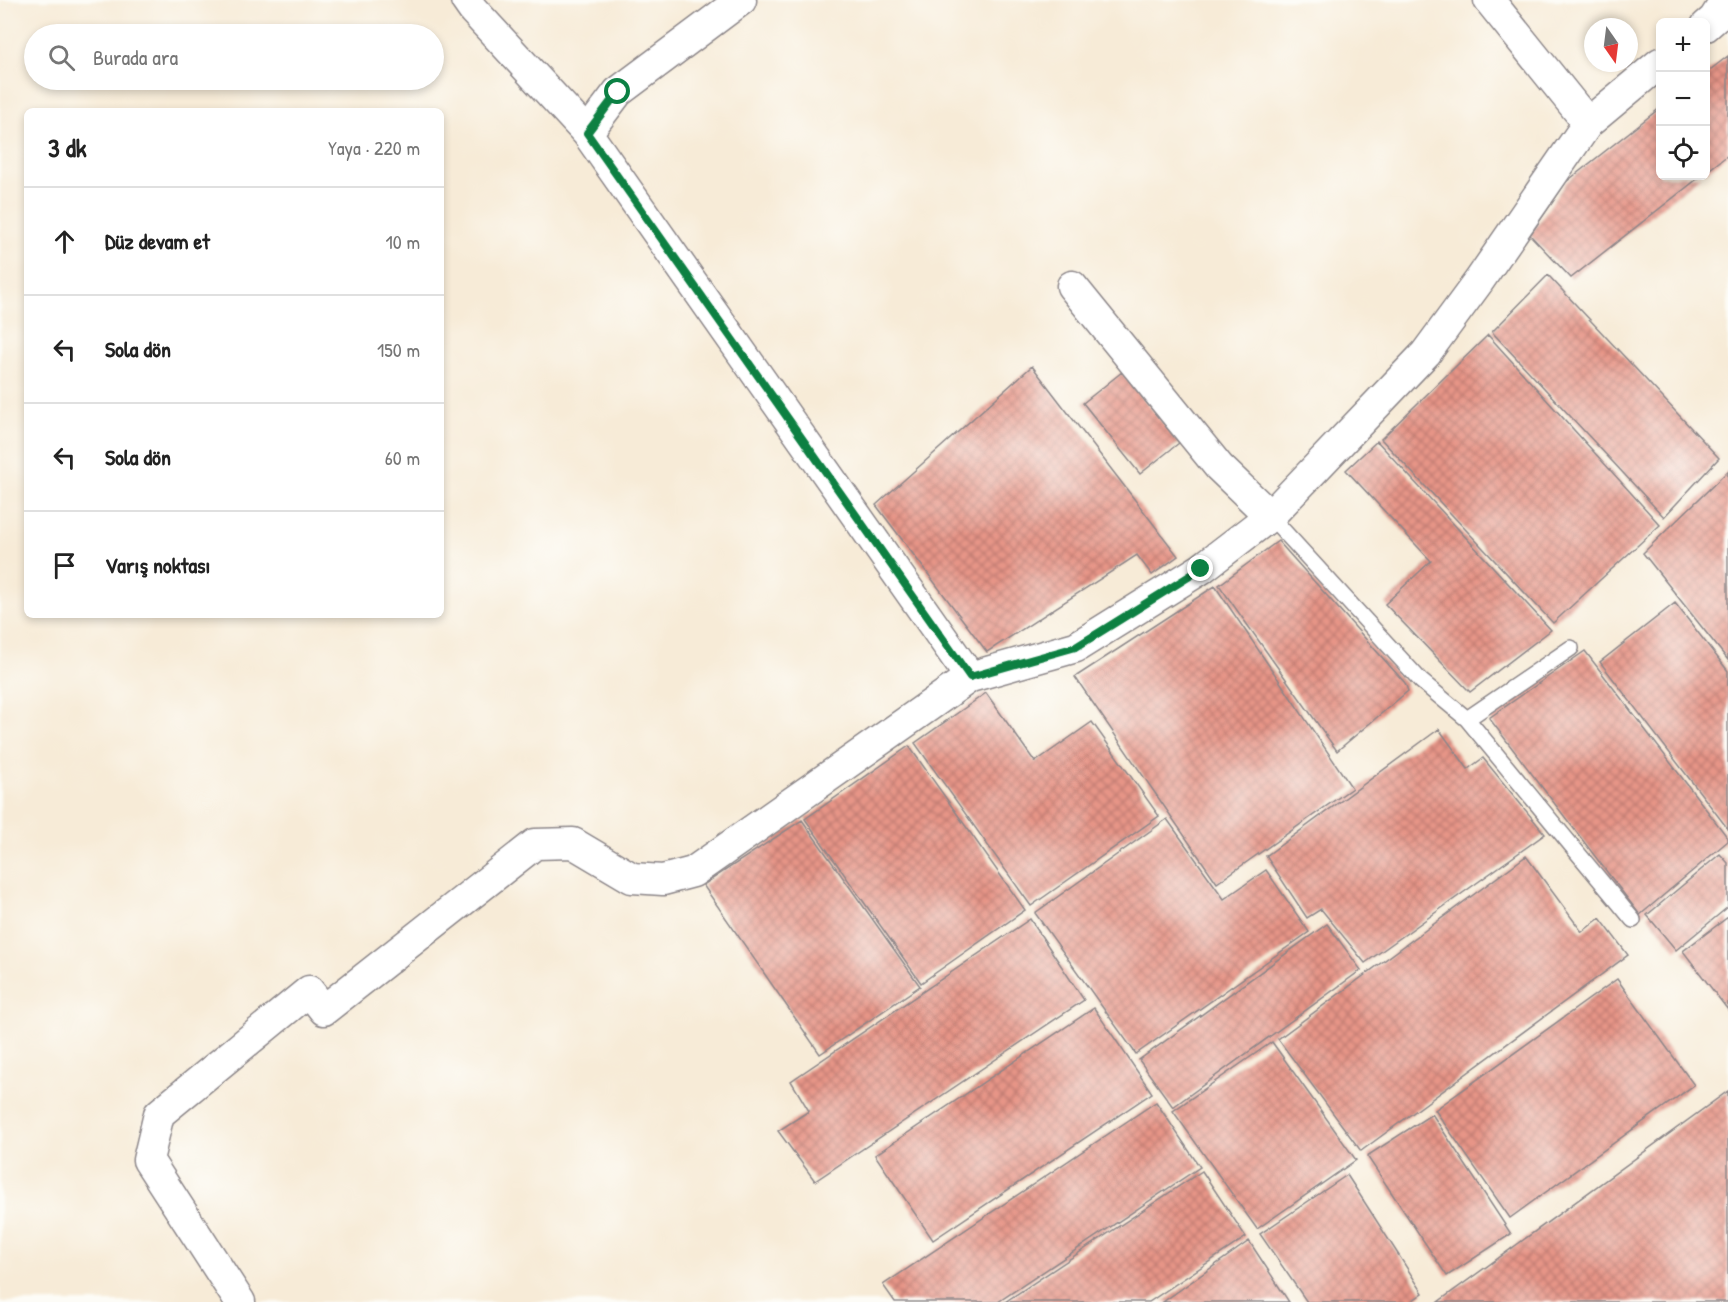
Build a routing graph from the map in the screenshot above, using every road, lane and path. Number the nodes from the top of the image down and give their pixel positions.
1 (465, 0) edge
2 (741, 0) edge
3 (1489, 0) edge
4 (1726, 0) edge
5 (1710, 22) edge
6 (1656, 66) edge
7 (1588, 123) junction
8 (587, 133) junction
9 (1072, 286) dead end
10 (1270, 516) junction
11 (1571, 648) dead end
12 (970, 677) junction
13 (1467, 719) junction
14 (1633, 920) dead end
15 (240, 1302) edge

1 - 8 street
2 - 8 street
3 - 7 street
4 - 5 street
6 - 7 street
7 - 10 street
8 - 12 street
9 - 10 street
10 - 12 street
10 - 13 lane
11 - 13 lane
12 - 15 street
13 - 14 lane

